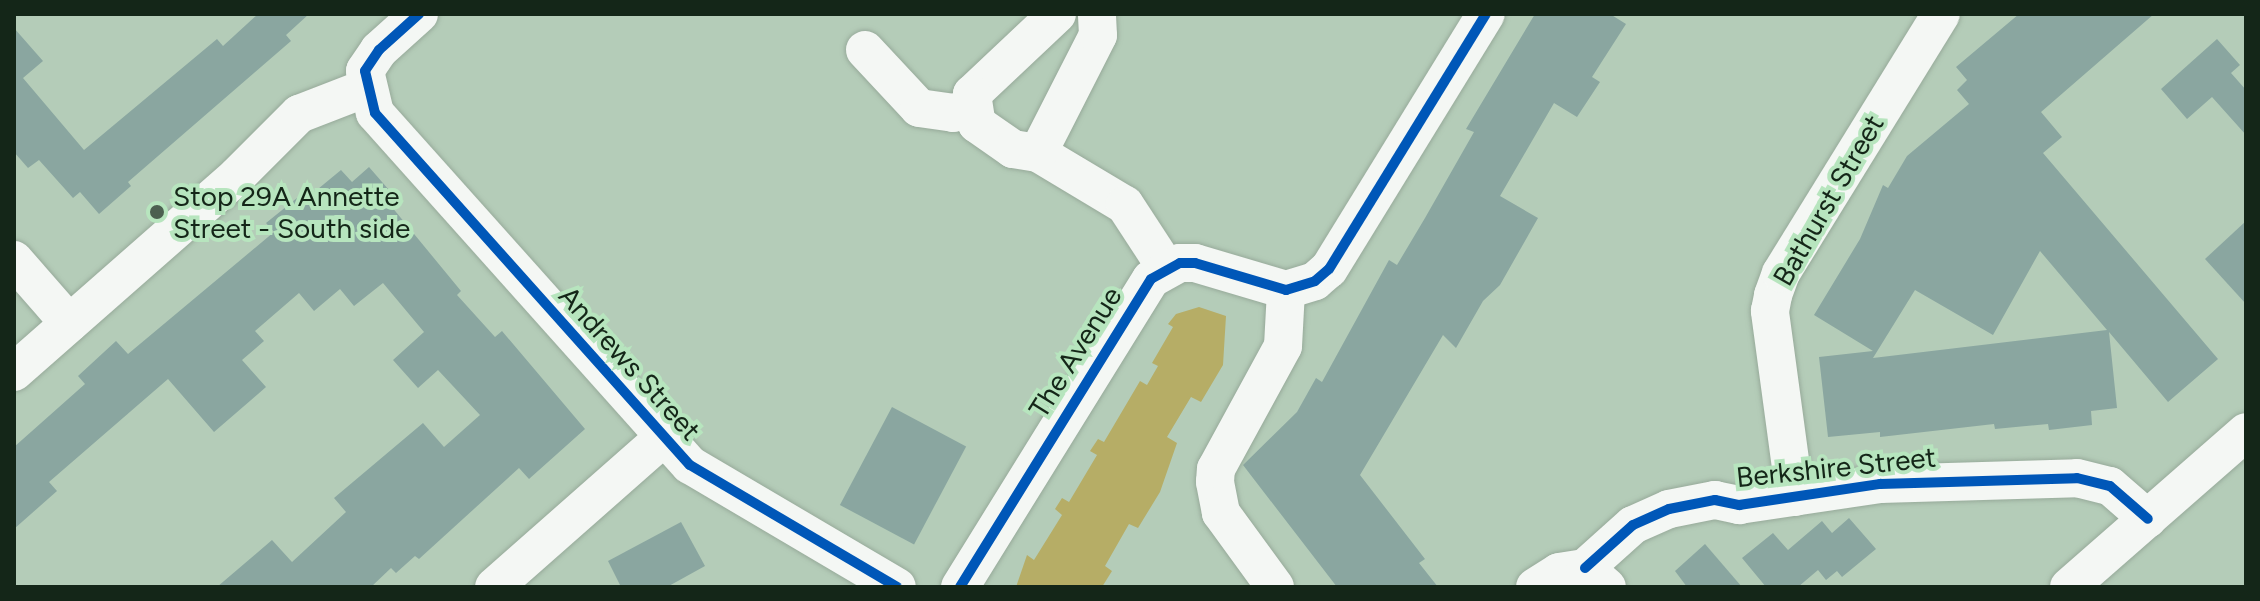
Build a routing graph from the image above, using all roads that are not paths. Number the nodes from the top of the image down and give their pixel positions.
1 (419, 14) edge
2 (1057, 14) edge
3 (1097, 14) edge
4 (1486, 14) edge
5 (1941, 14) edge
6 (865, 50) dead end
7 (371, 100) junction
8 (970, 109) junction
9 (1038, 153) junction
10 (14, 260) edge
11 (1166, 268) junction
12 (1286, 290) junction
13 (69, 323) junction
14 (14, 372) edge
15 (2246, 432) edge
16 (663, 438) junction
17 (1795, 497) junction
18 (2148, 519) junction
19 (1596, 578) edge
20 (2089, 581) edge
21 (494, 587) edge
22 (897, 587) edge
23 (960, 587) edge
24 (1275, 587) edge
25 (1535, 587) edge

1 - 7 street
2 - 8 street
3 - 9 street
4 - 12 street
5 - 17 street, Bathurst Street
6 - 8 street
7 - 13 street
7 - 16 street, Andrews Street
8 - 9 street
9 - 11 street
10 - 13 street
11 - 12 street
11 - 23 street, The Avenue
12 - 24 street
13 - 14 street
15 - 18 street
16 - 21 street
16 - 22 street, Andrews Street
17 - 18 street, Berkshire Street
17 - 19 street, Berkshire Street
18 - 20 street
19 - 25 street

